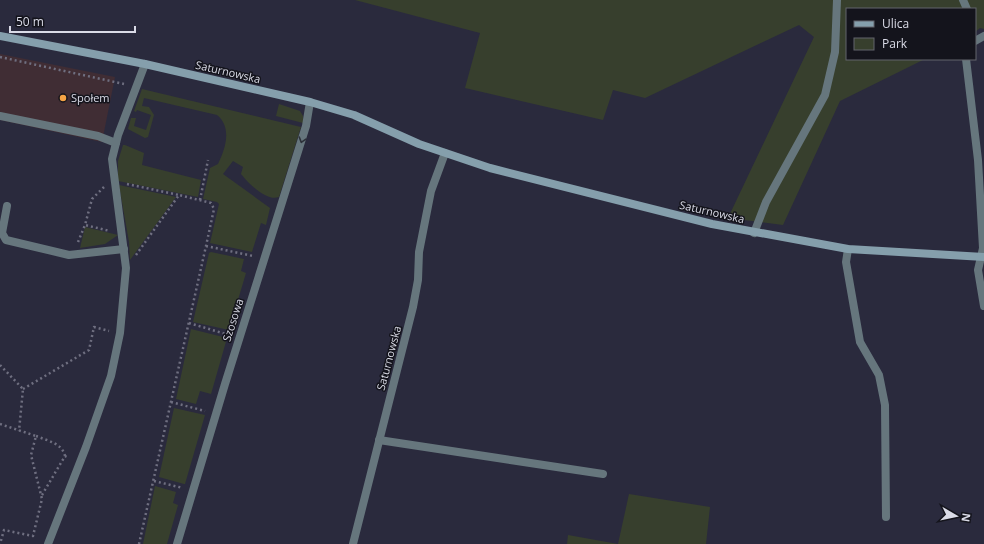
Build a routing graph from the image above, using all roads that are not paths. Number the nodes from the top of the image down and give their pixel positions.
1 (837, 0) edge
2 (0, 36) edge
3 (966, 60) edge
4 (144, 64) junction
5 (310, 102) junction
6 (0, 116) edge
7 (116, 143) junction
8 (445, 153) junction
9 (7, 206) dead end
10 (754, 233) junction
11 (124, 249) junction
12 (848, 249) junction
13 (982, 257) edge
14 (984, 306) edge
15 (379, 440) junction
16 (603, 474) dead end
17 (886, 517) dead end
18 (48, 544) edge
19 (177, 544) edge
20 (353, 544) edge

1 - 10 street
2 - 4 street, Saturnowska
3 - 13 street
4 - 5 street, Saturnowska
4 - 7 street
5 - 8 street, Saturnowska
5 -> 19 street, Szosowa
6 - 7 street
7 - 11 street
8 - 10 street, Saturnowska
8 - 15 street, Saturnowska
9 - 11 street
10 - 12 street, Saturnowska
11 - 18 street
12 - 13 street, Saturnowska
12 - 17 street
13 - 14 street
15 - 16 street
15 - 20 street, Saturnowska

